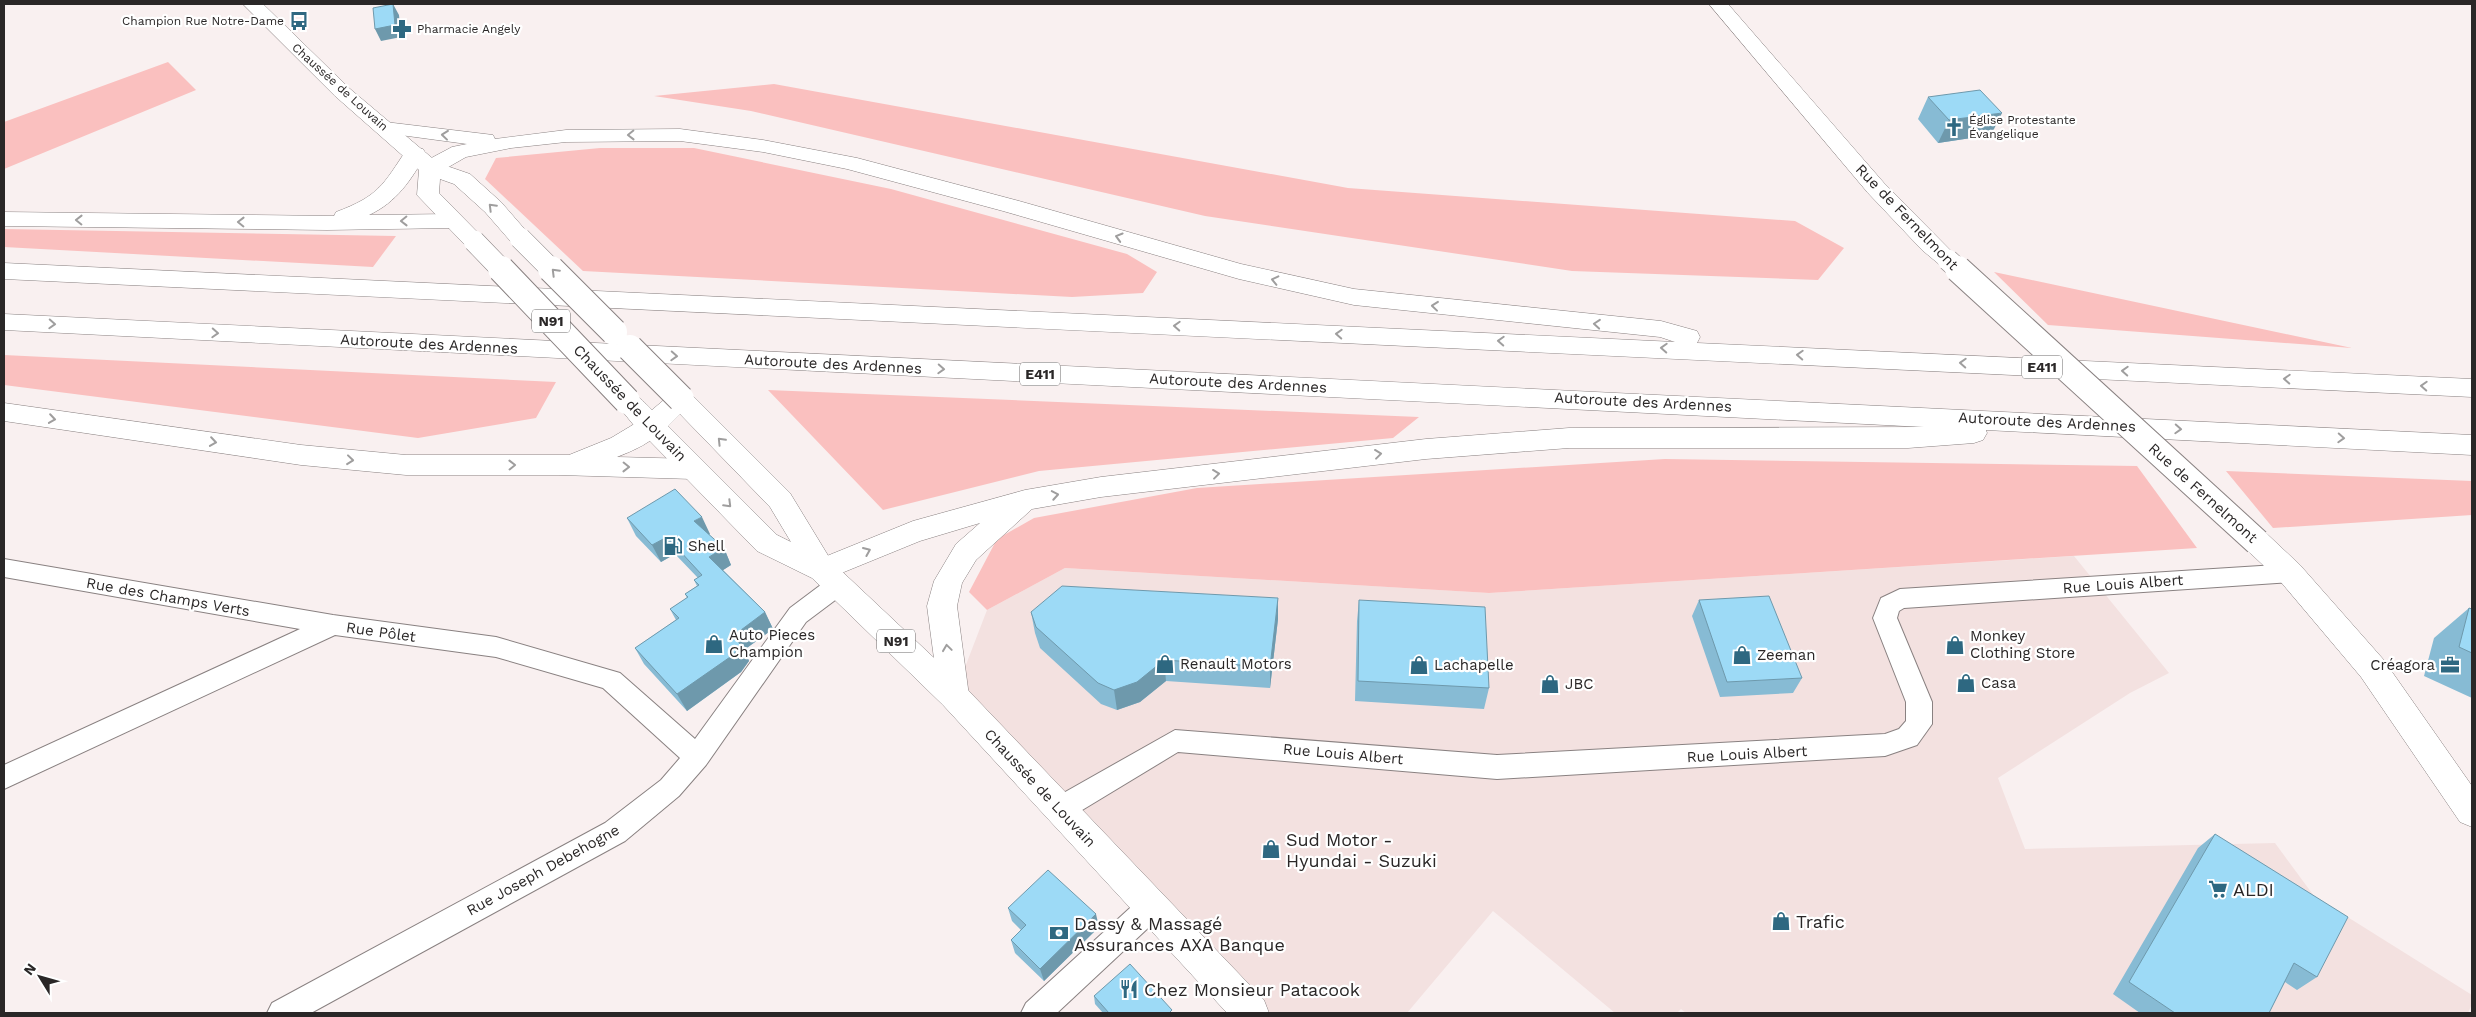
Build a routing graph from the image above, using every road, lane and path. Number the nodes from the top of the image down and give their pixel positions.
1 (252, 4) edge
2 (1718, 4) edge
3 (386, 128) junction
4 (511, 142) junction
5 (422, 161) junction
6 (4, 220) edge
7 (452, 221) junction
8 (327, 223) junction
9 (520, 238) junction
10 (4, 271) edge
11 (4, 322) edge
12 (1748, 352) junction
13 (2472, 388) edge
14 (680, 399) junction
15 (4, 412) edge
16 (2077, 424) junction
17 (650, 427) junction
18 (2472, 445) edge
19 (559, 465) junction
20 (693, 469) junction
21 (1025, 500) junction
22 (4, 568) edge
23 (2290, 573) junction
24 (830, 578) junction
25 (333, 626) junction
26 (954, 696) junction
27 (697, 757) junction
28 (4, 777) edge
29 (1060, 809) junction
30 (2472, 812) edge
31 (1152, 906) junction
32 (282, 1013) edge
33 (1036, 1013) edge
34 (1251, 1013) edge

1 - 3 main road, Chaussée de Louvain / N91
2 - 23 main road, Rue de Fernelmont, bridge
4 -> 3 main road
3 - 5 main road, Chaussée de Louvain / N91
4 - 5 main road
12 -> 4 main road
5 - 7 main road, Chaussée de Louvain / N91
5 - 8 main road
9 -> 5 main road, Chaussée de Louvain / N91
8 -> 6 main road
7 -> 8 main road
7 - 9 main road
7 - 17 main road, Chaussée de Louvain / N91, bridge
14 -> 9 main road, Chaussée de Louvain / N91, bridge
12 -> 10 main road, E411
11 -> 16 main road, Autoroute des Ardennes / E411
13 -> 12 main road, E411
14 - 17 main road
24 -> 14 main road, Chaussée de Louvain / N91
15 -> 19 main road
16 -> 18 main road, Autoroute des Ardennes / E411
21 -> 16 main road
17 - 19 main road
17 - 20 main road, Chaussée de Louvain / N91
19 -> 20 main road
20 -> 24 main road, Chaussée de Louvain / N91
24 -> 21 main road
26 -> 21 main road
22 - 25 street, Rue des Champs Verts
23 - 29 street, Rue Louis Albert
23 - 30 main road, Rue de Fernelmont
24 - 26 main road, Chaussée de Louvain / N91
24 - 27 street, Rue Joseph Debehogne
25 - 27 street, Rue Pôlet
25 - 28 street, Rue Pôlet
26 - 29 main road, Chaussée de Louvain / N91
27 - 32 street, Rue Joseph Debehogne
29 - 31 main road, Chaussée de Louvain / N91
31 - 33 street
31 - 34 main road, Chaussée de Louvain / N91

